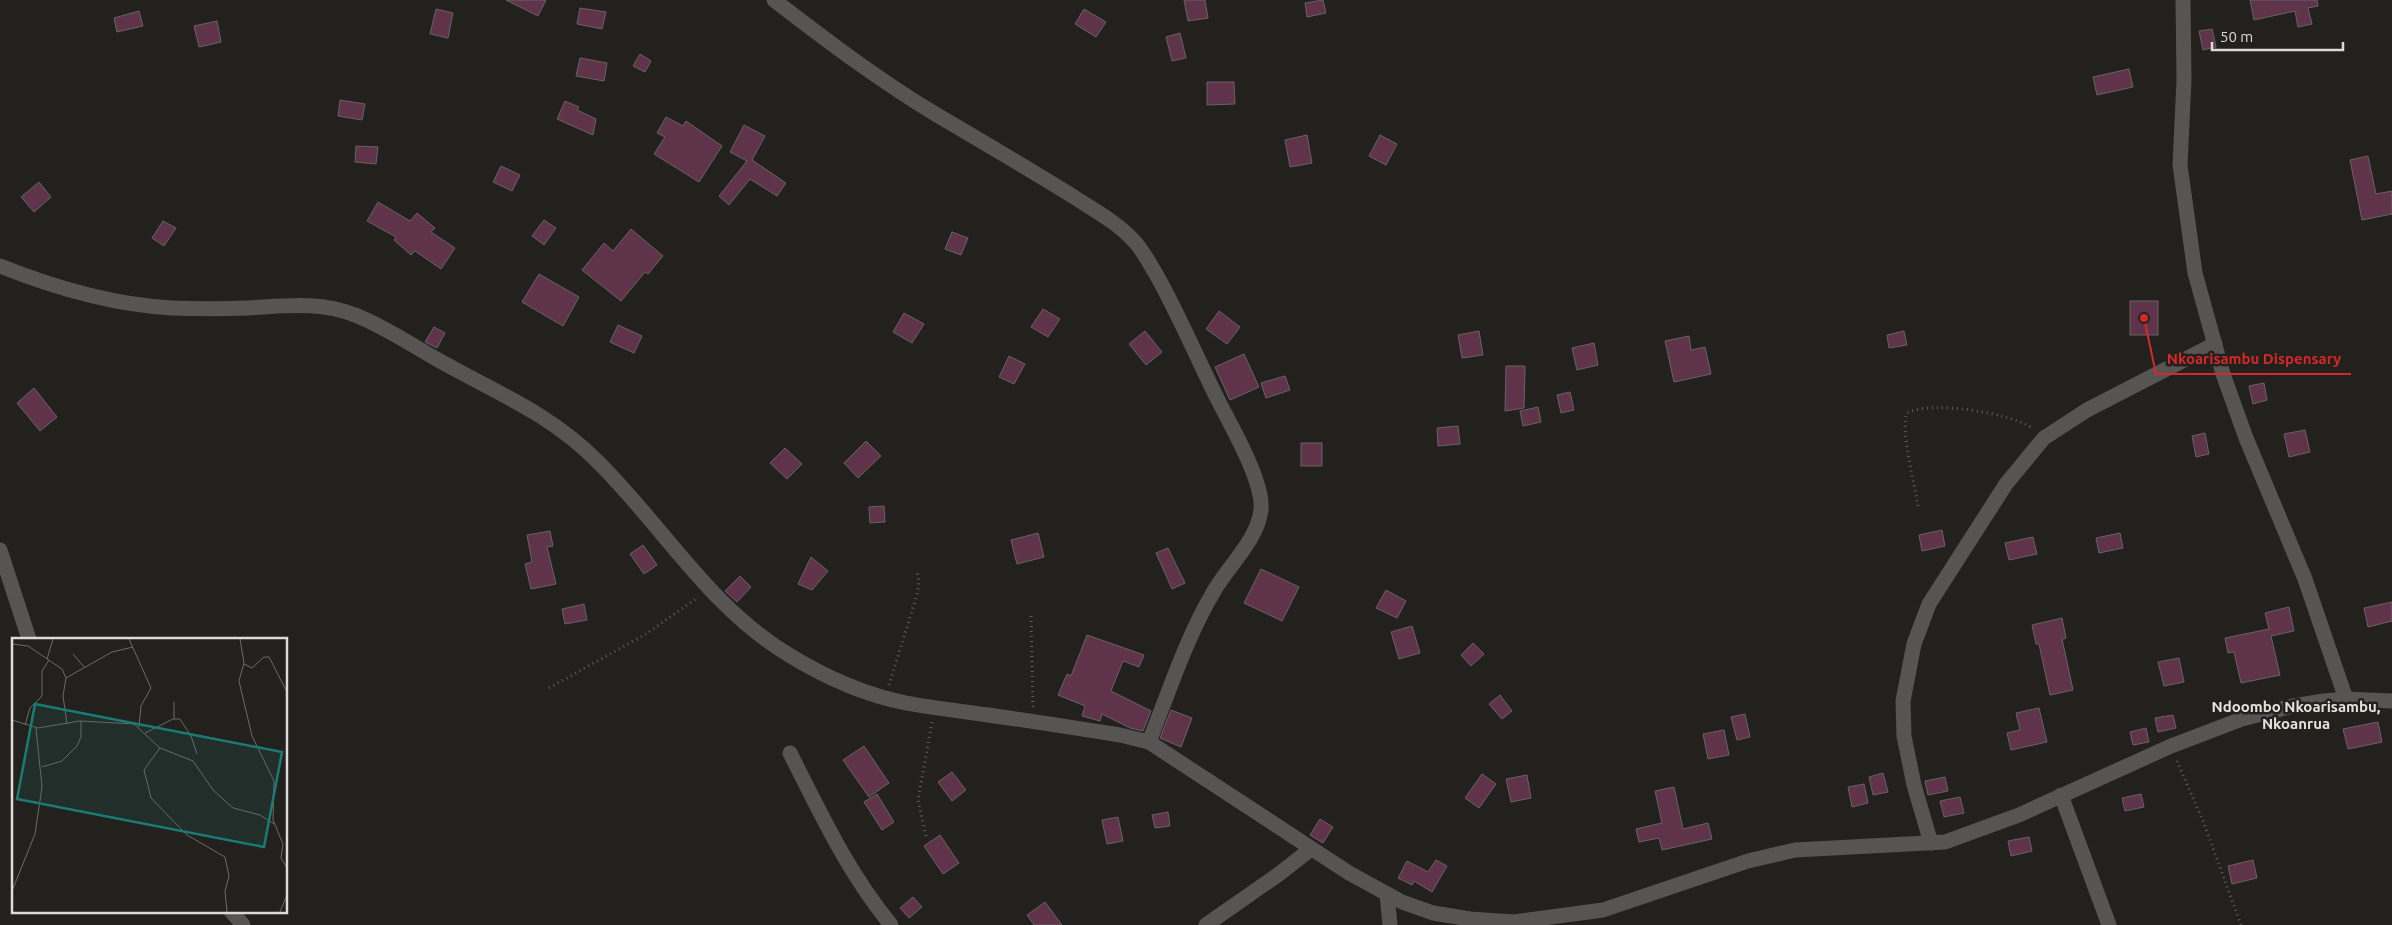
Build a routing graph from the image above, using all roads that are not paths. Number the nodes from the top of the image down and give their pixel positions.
1 (774, 0) edge
2 (2183, 0) edge
3 (0, 266) edge
4 (2215, 344) junction
5 (0, 550) edge
6 (29, 638) edge
7 (2346, 699) junction
8 (2392, 701) edge
9 (1148, 742) junction
10 (790, 753) dead end
11 (2061, 795) junction
12 (1931, 843) junction
13 (1311, 849) junction
14 (1387, 894) junction
15 (233, 912) edge
16 (243, 925) edge
17 (891, 925) edge
18 (1206, 925) edge
19 (1390, 925) edge
20 (2109, 925) edge

1 - 9 street
2 - 4 street
3 - 9 street
4 - 7 street
4 - 12 street
5 - 6 street
7 - 8 street
7 - 11 street
9 - 13 street
10 - 17 street
11 - 12 street
11 - 20 street
12 - 14 street
13 - 14 street
13 - 18 street
14 - 19 street
15 - 16 street

